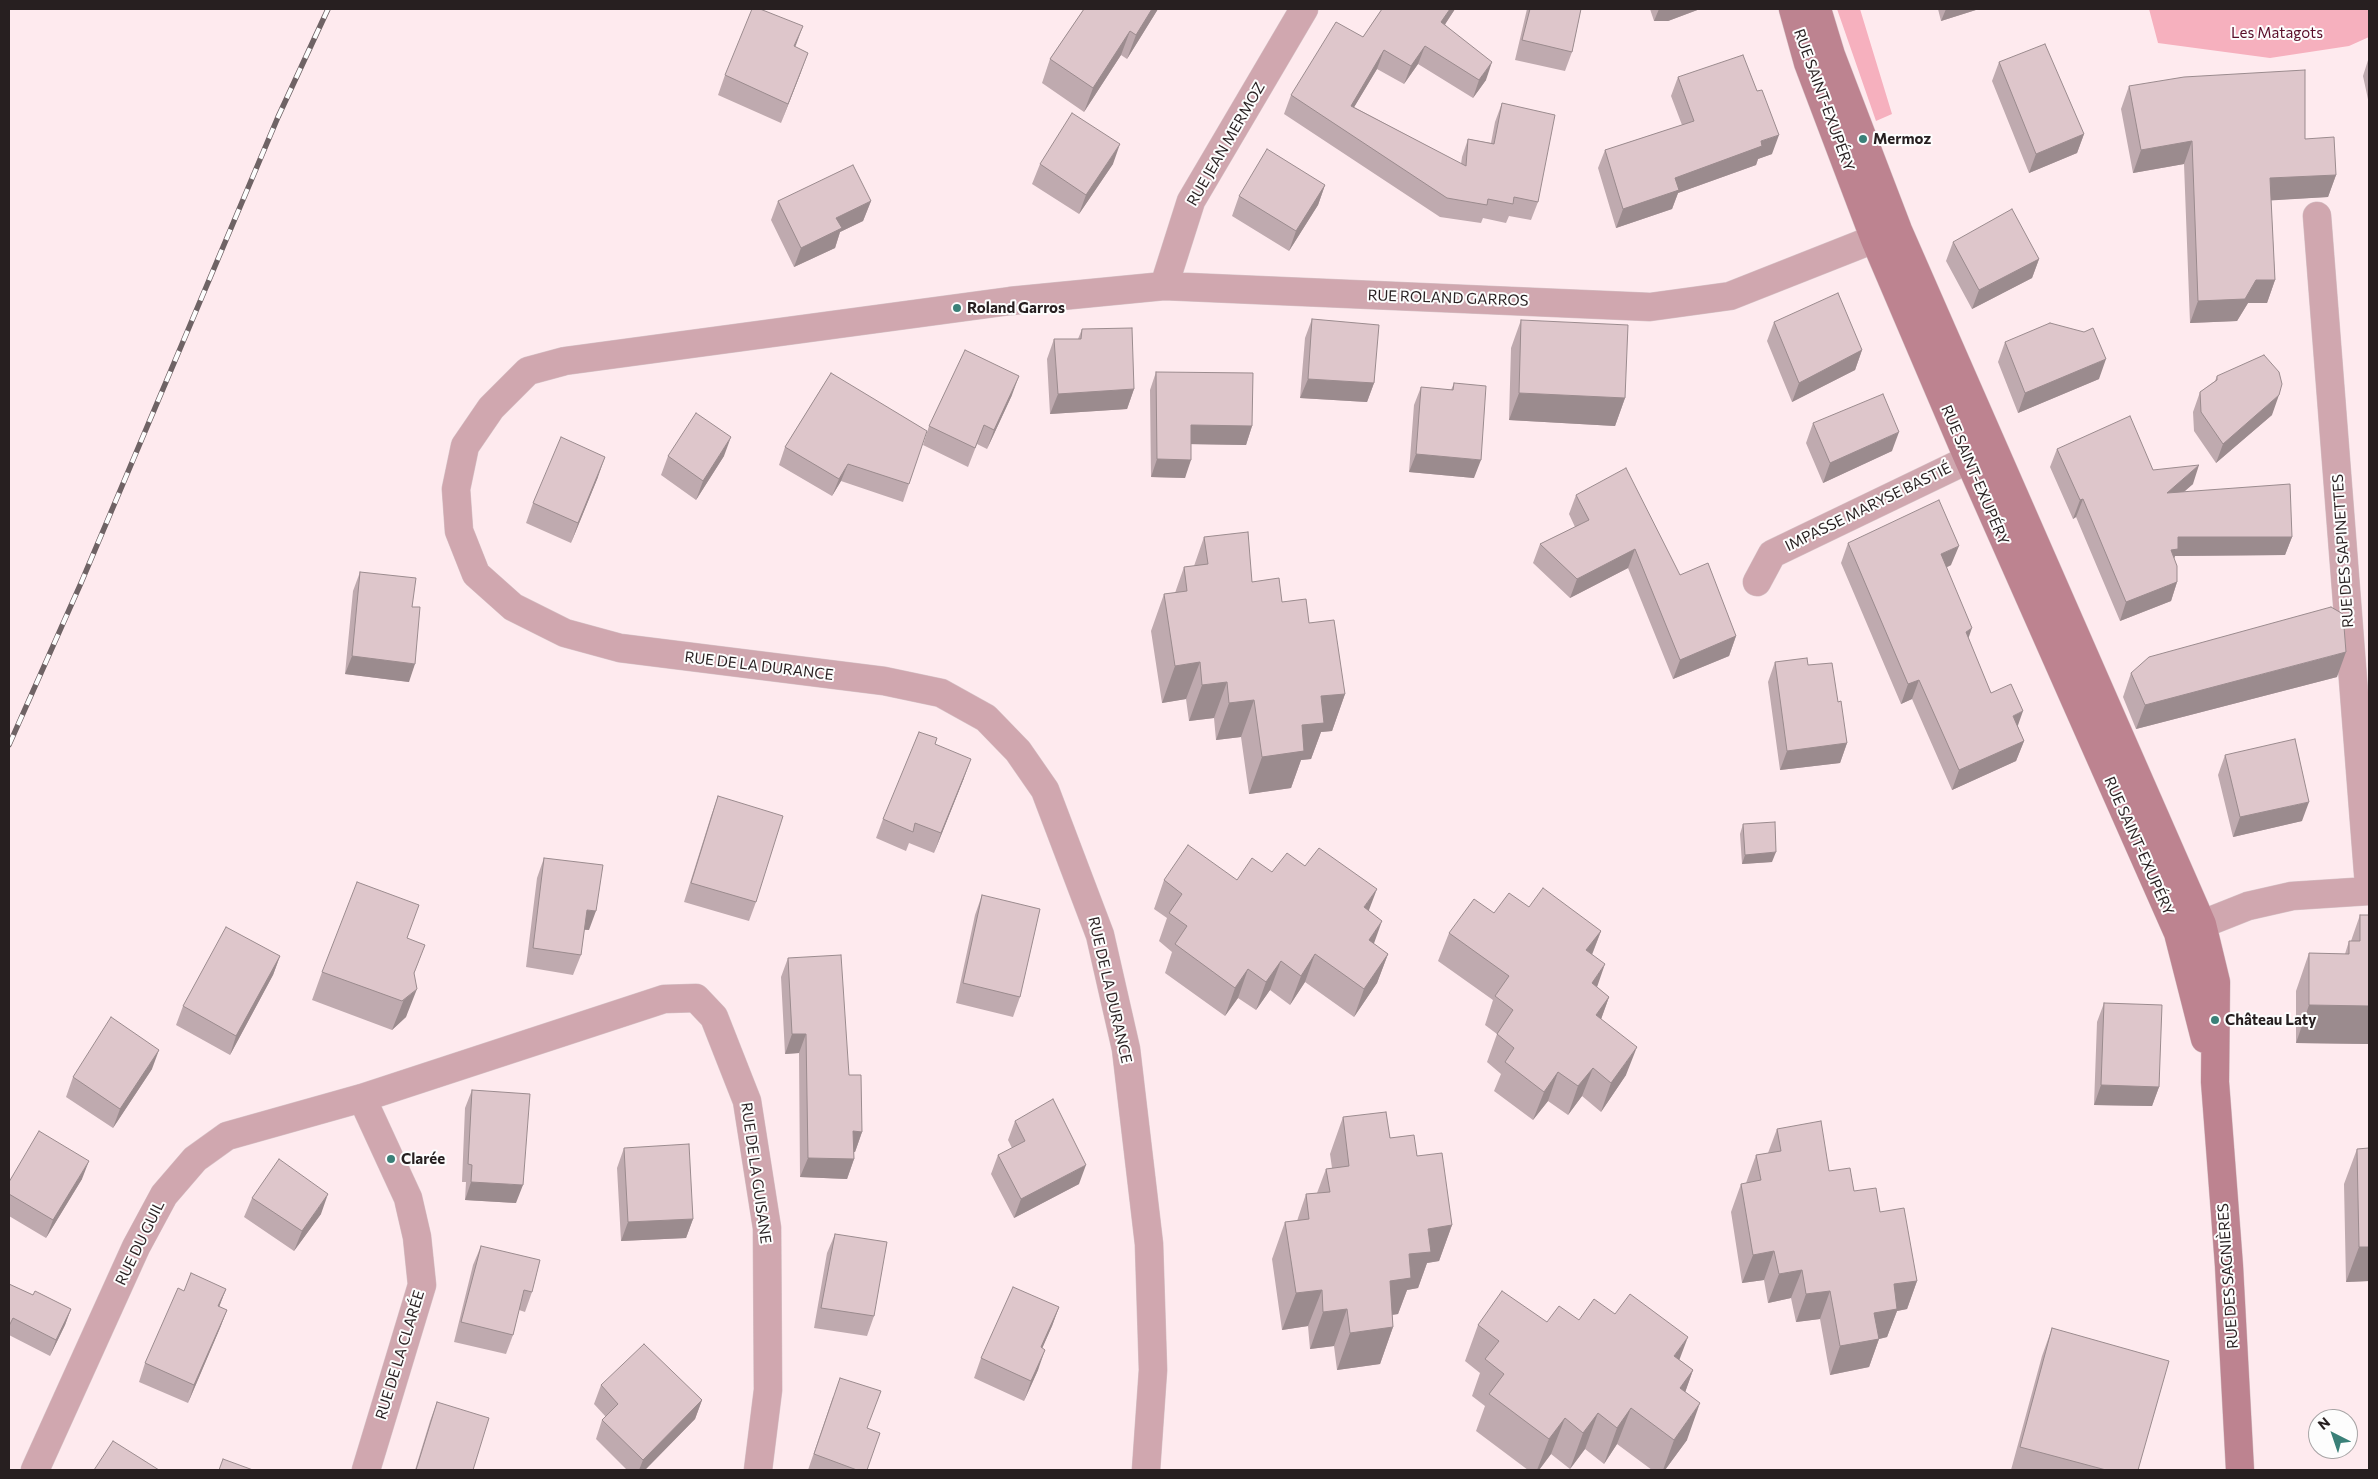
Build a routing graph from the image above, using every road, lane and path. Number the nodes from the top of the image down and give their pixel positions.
1 (1304, 9) edge
2 (1792, 9) edge
3 (1816, 9) edge
4 (2317, 216) dead end
5 (1887, 235) junction
6 (1164, 286) junction
7 (1010, 301) joint
8 (1993, 448) junction
9 (1968, 458) junction
10 (1757, 582) dead end
11 (2369, 886) edge
12 (2369, 891) edge
13 (2190, 929) junction
14 (362, 1098) junction
15 (35, 1470) edge
16 (366, 1470) edge
17 (758, 1470) edge
18 (1146, 1470) edge
19 (2240, 1470) edge

1 - 6 street, RUE JEAN MERMOZ
2 - 5 main road, RUE SAINT-EXUPÉRY
3 - 5 main road, RUE SAINT-EXUPÉRY
4 - 11 street, RUE DES SAPINETTES
5 - 6 street, RUE ROLAND GARROS
5 - 8 main road, RUE SAINT-EXUPÉRY
5 - 9 main road, RUE SAINT-EXUPÉRY
6 - 7 street, RUE ROLAND GARROS
7 - 18 street, RUE DE LA DURANCE
8 - 9 street, IMPASSE MARYSE BASTIÉ
8 - 13 main road, RUE SAINT-EXUPÉRY
9 - 10 street, IMPASSE MARYSE BASTIÉ
9 - 13 main road, RUE SAINT-EXUPÉRY
12 - 13 street
13 - 19 main road, RUE DES SAGNIÈRES
14 - 15 street, RUE DU GUIL
14 - 16 street, RUE DE LA CLARÉE
14 - 17 street, RUE DE LA GUISANE

